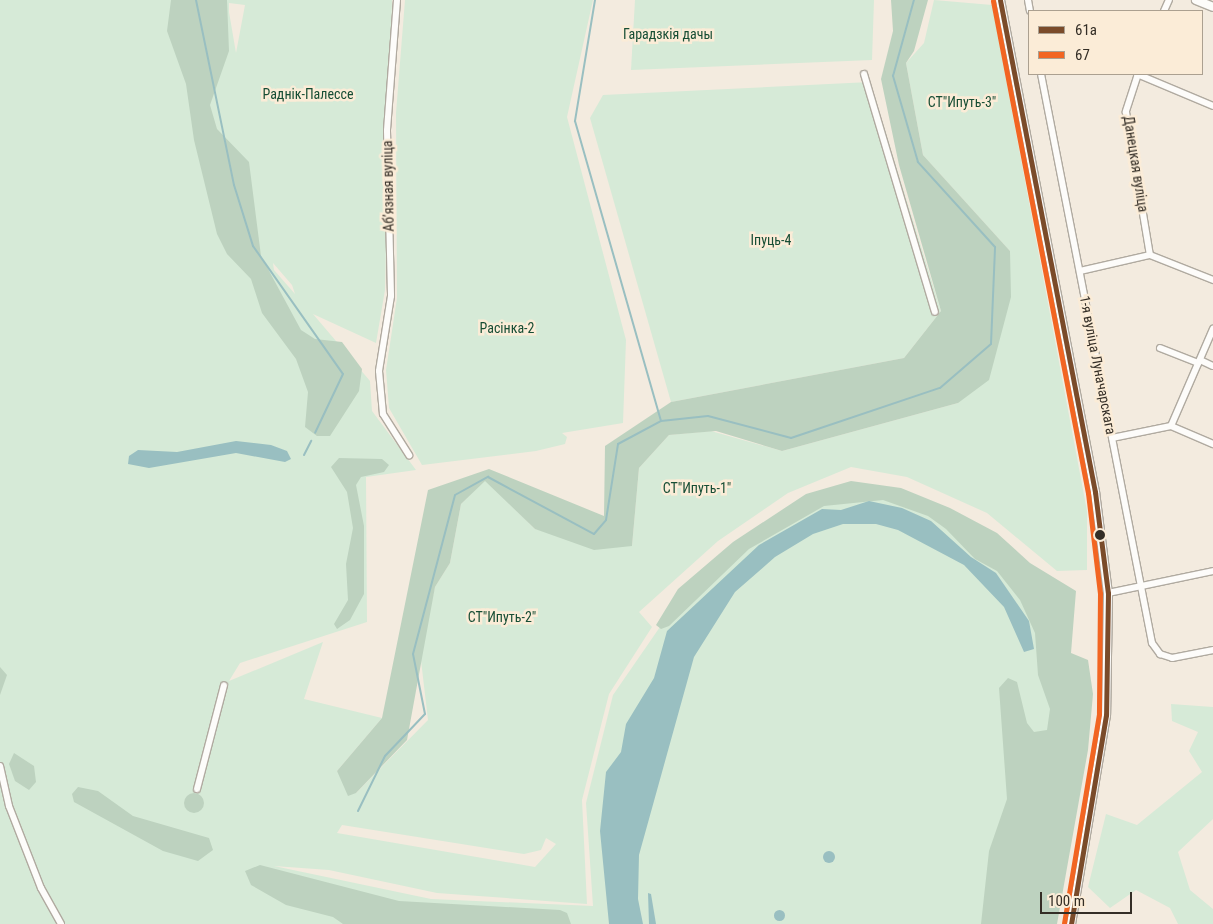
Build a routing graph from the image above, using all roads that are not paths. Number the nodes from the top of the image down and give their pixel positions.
1 (397, 0) edge
2 (1000, 0) edge
3 (1196, 0) edge
4 (1213, 7) edge
5 (864, 74) dead end
6 (1041, 75) edge
7 (1138, 75) edge
8 (1140, 75) edge
9 (1213, 106) edge
10 (1150, 255) junction
11 (1080, 271) junction
12 (1213, 280) edge
13 (934, 312) dead end
14 (1213, 328) edge
15 (1160, 348) dead end
16 (1199, 362) junction
17 (1213, 366) edge
18 (1171, 426) junction
19 (1112, 438) junction
20 (1213, 444) edge
21 (409, 455) dead end
22 (1213, 571) edge
23 (1140, 586) junction
24 (1108, 593) junction
25 (1213, 650) edge
26 (224, 685) dead end
27 (0, 766) edge
28 (197, 789) dead end
29 (61, 924) edge
30 (1071, 924) edge

1 - 21 street, Абʼязная вуліца
2 - 24 street
3 - 4 street
5 - 13 street
6 - 11 street, 1-я вуліца Луначарскага
7 - 10 street, Данецкая вуліца
8 - 9 street
10 - 11 street
10 - 12 street
11 - 19 street, 1-я вуліца Луначарскага
14 - 16 street
15 - 16 street
16 - 17 street
16 - 18 street
18 - 19 street
18 - 20 street
19 - 23 street, 1-я вуліца Луначарскага
22 - 23 street
23 - 24 street
23 - 25 street, 1-я вуліца Луначарскага
24 - 30 street
26 - 28 street
27 - 29 street

